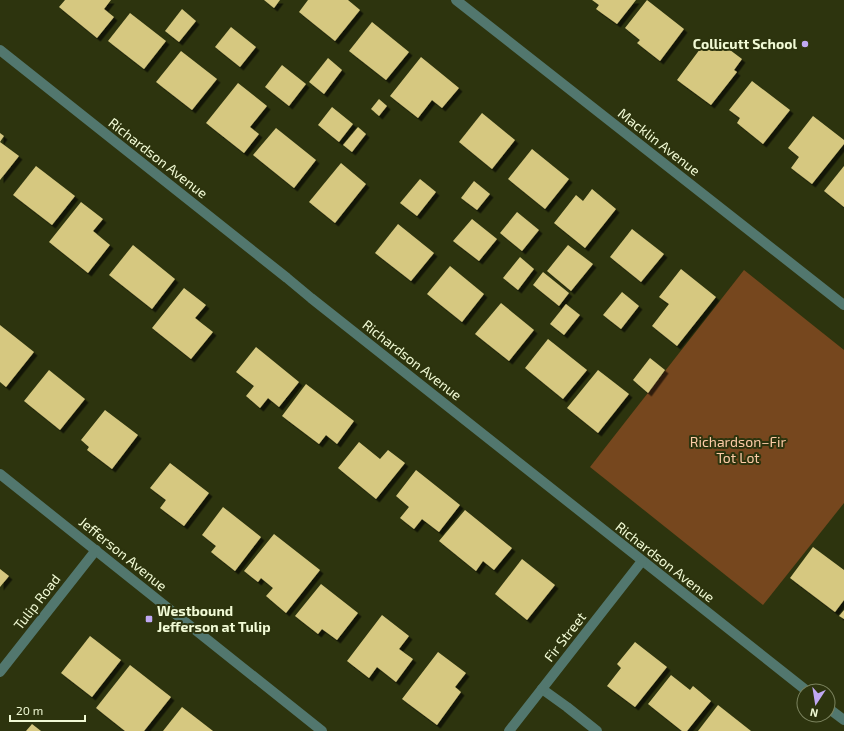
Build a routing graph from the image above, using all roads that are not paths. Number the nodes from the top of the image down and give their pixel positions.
1 (456, 0) edge
2 (0, 50) edge
3 (844, 306) edge
4 (0, 474) edge
5 (96, 550) junction
6 (642, 561) junction
7 (0, 672) edge
8 (797, 683) edge
9 (542, 690) junction
10 (322, 731) edge
11 (509, 731) edge
12 (597, 731) edge

1 - 3 street, Macklin Avenue
2 - 6 street, Richardson Avenue
4 - 5 street, Jefferson Avenue
5 - 7 street, Tulip Road
5 - 10 street, Jefferson Avenue
6 - 8 street, Richardson Avenue
6 - 9 street, Fir Street
9 - 11 street, Fir Street
9 - 12 street

